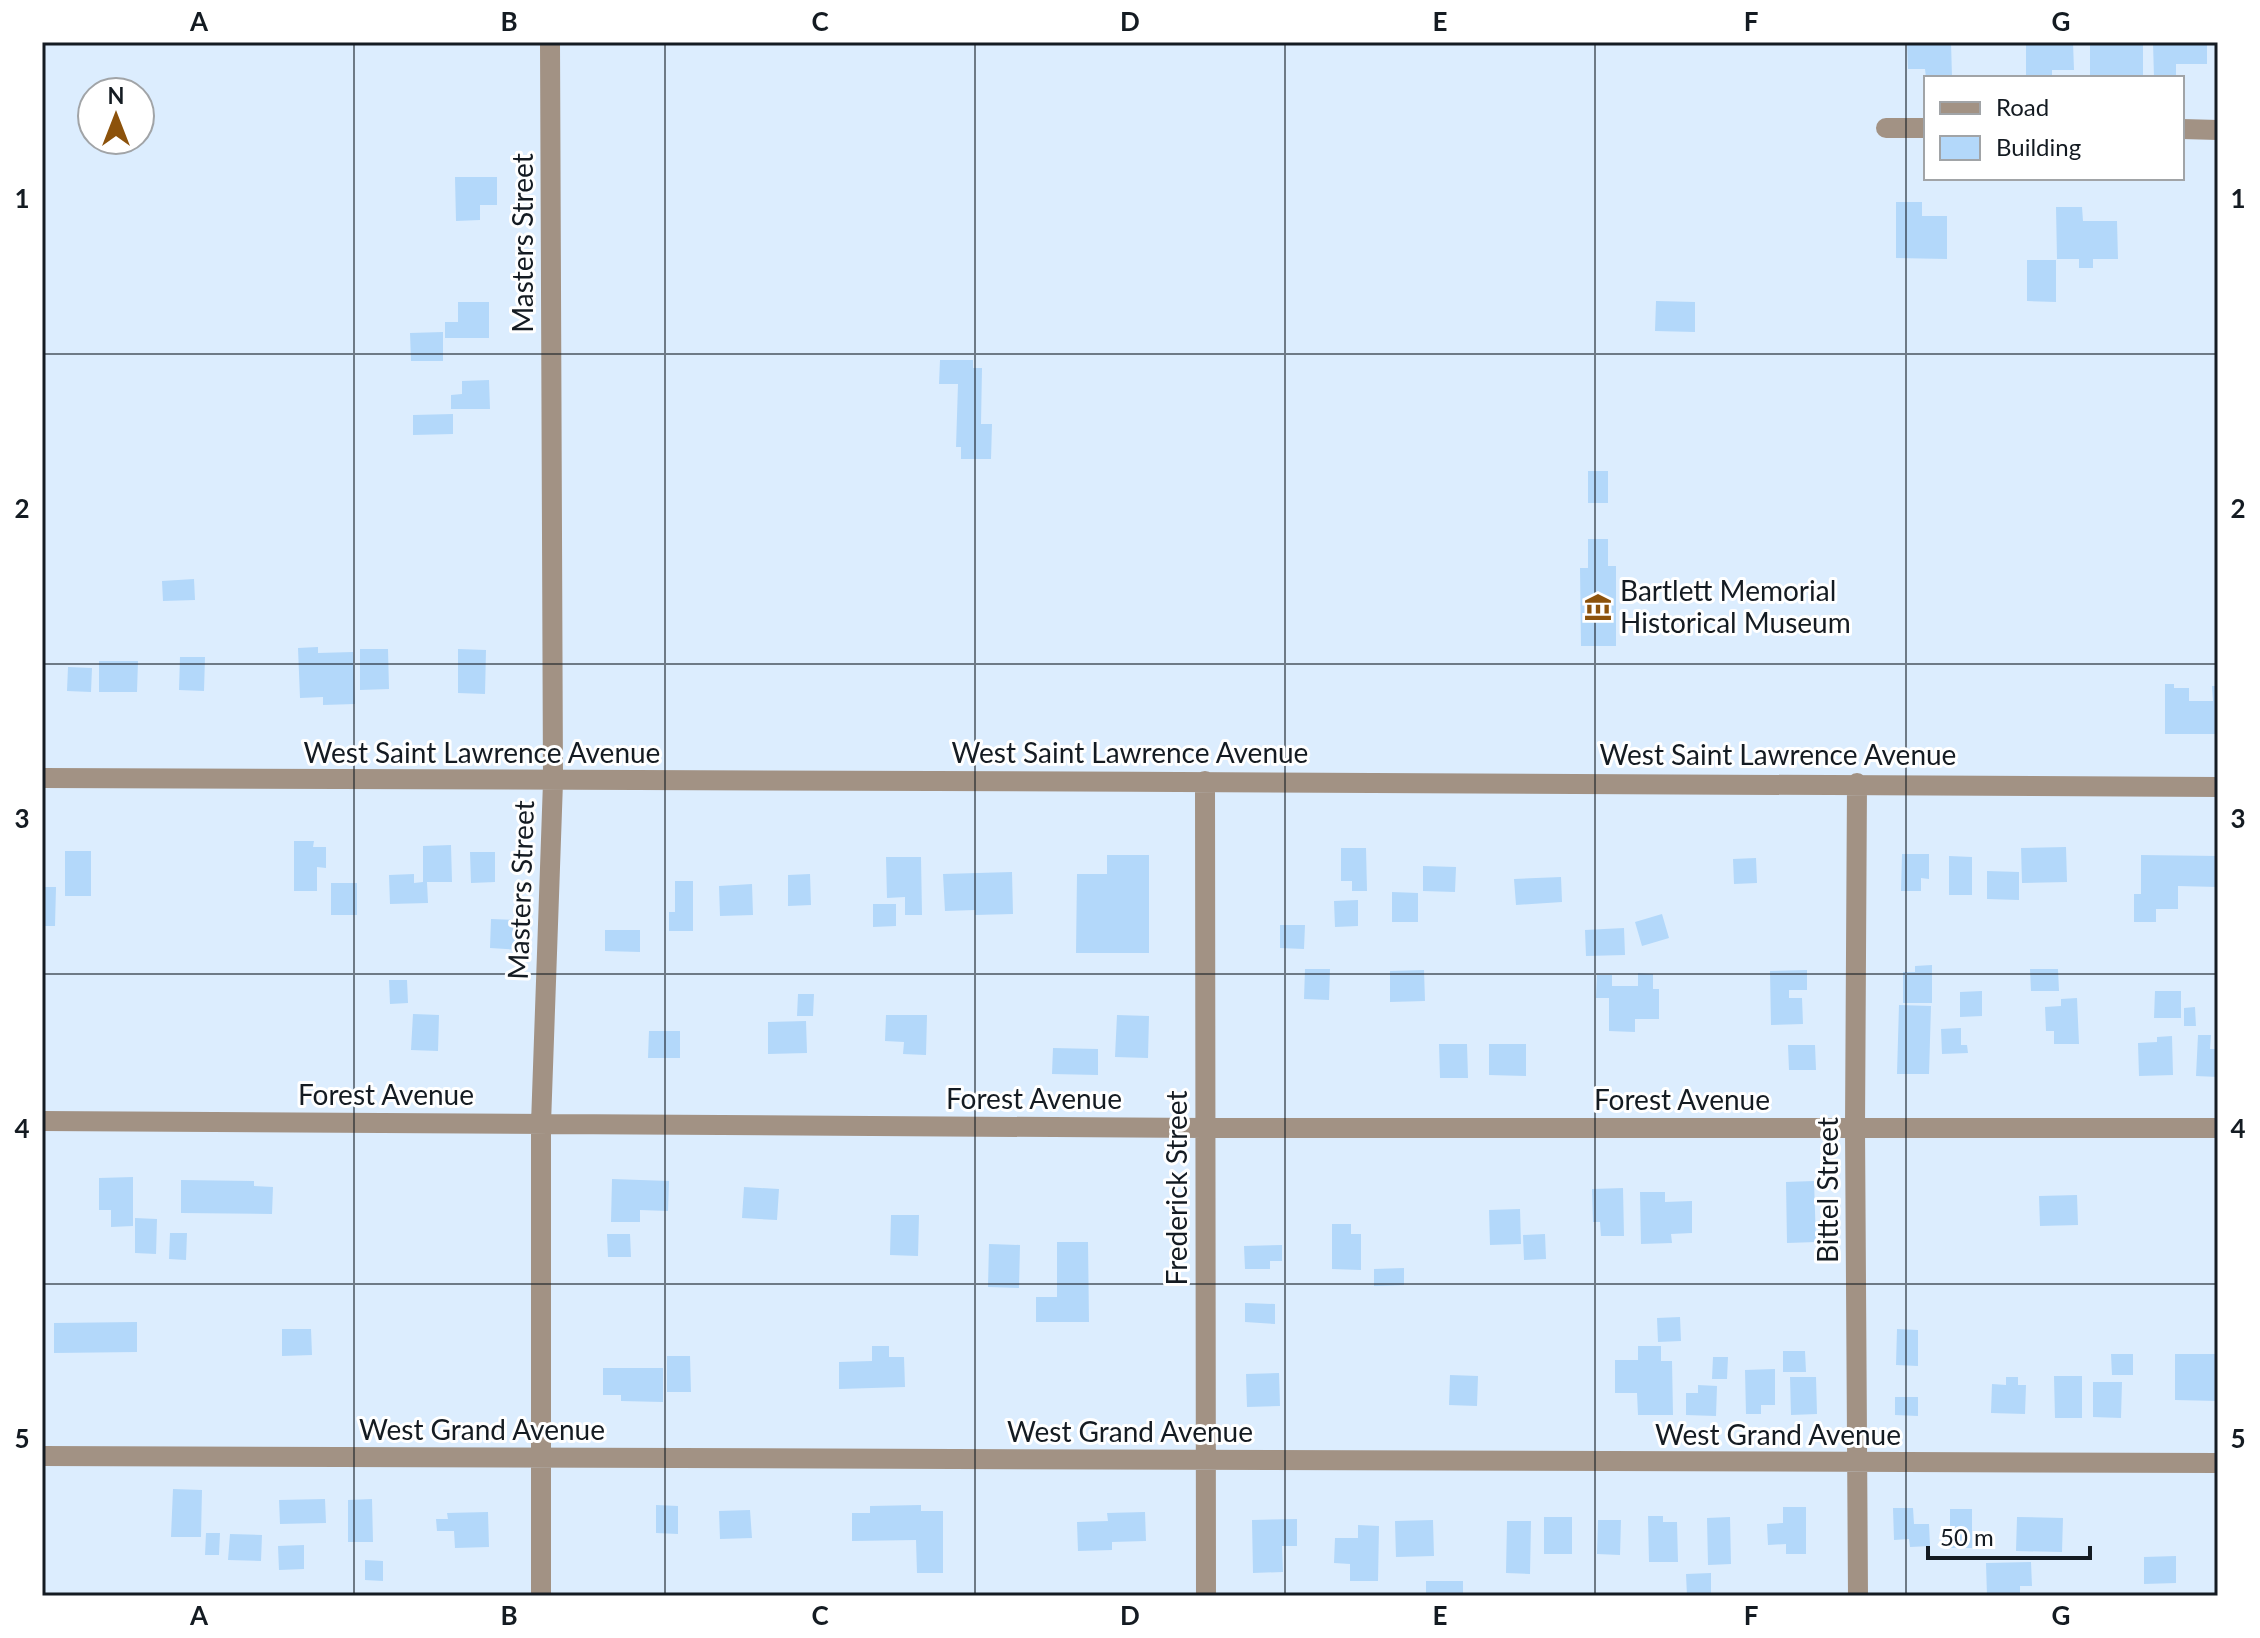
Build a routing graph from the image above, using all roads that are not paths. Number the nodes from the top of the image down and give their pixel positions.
1 (550, 42) edge
2 (1886, 128) dead end
3 (1924, 128) edge
4 (2184, 129) edge
5 (2218, 130) edge
6 (42, 778) edge
7 (1205, 781) junction
8 (553, 782) junction
9 (1857, 783) junction
10 (2218, 787) edge
11 (42, 1121) edge
12 (541, 1124) junction
13 (1204, 1128) junction
14 (1855, 1128) junction
15 (2218, 1128) edge
16 (42, 1456) edge
17 (541, 1458) junction
18 (1205, 1461) junction
19 (2218, 1463) edge
20 (1858, 1464) junction
21 (541, 1596) edge
22 (1206, 1596) edge
23 (1858, 1596) edge

1 - 8 street, Masters Street
2 - 3 street
4 - 5 street
6 - 8 street, West Saint Lawrence Avenue
7 - 8 street, West Saint Lawrence Avenue
7 - 9 street, West Saint Lawrence Avenue
7 - 13 street, Frederick Street
8 - 12 street, Masters Street
9 - 10 street, West Saint Lawrence Avenue
9 - 14 street, Bittel Street
11 - 12 street, Forest Avenue
12 - 13 street, Forest Avenue
12 - 17 street, Masters Street
13 - 14 street, Forest Avenue
13 - 18 street, Frederick Street
14 - 15 street, Forest Avenue
14 - 20 street, Bittel Street
16 - 17 street, West Grand Avenue
17 - 18 street, West Grand Avenue
17 - 21 street, Masters Street
18 - 20 street, West Grand Avenue
18 - 22 street, Frederick Street
19 - 20 street, West Grand Avenue
20 - 23 street, Bittel Street

